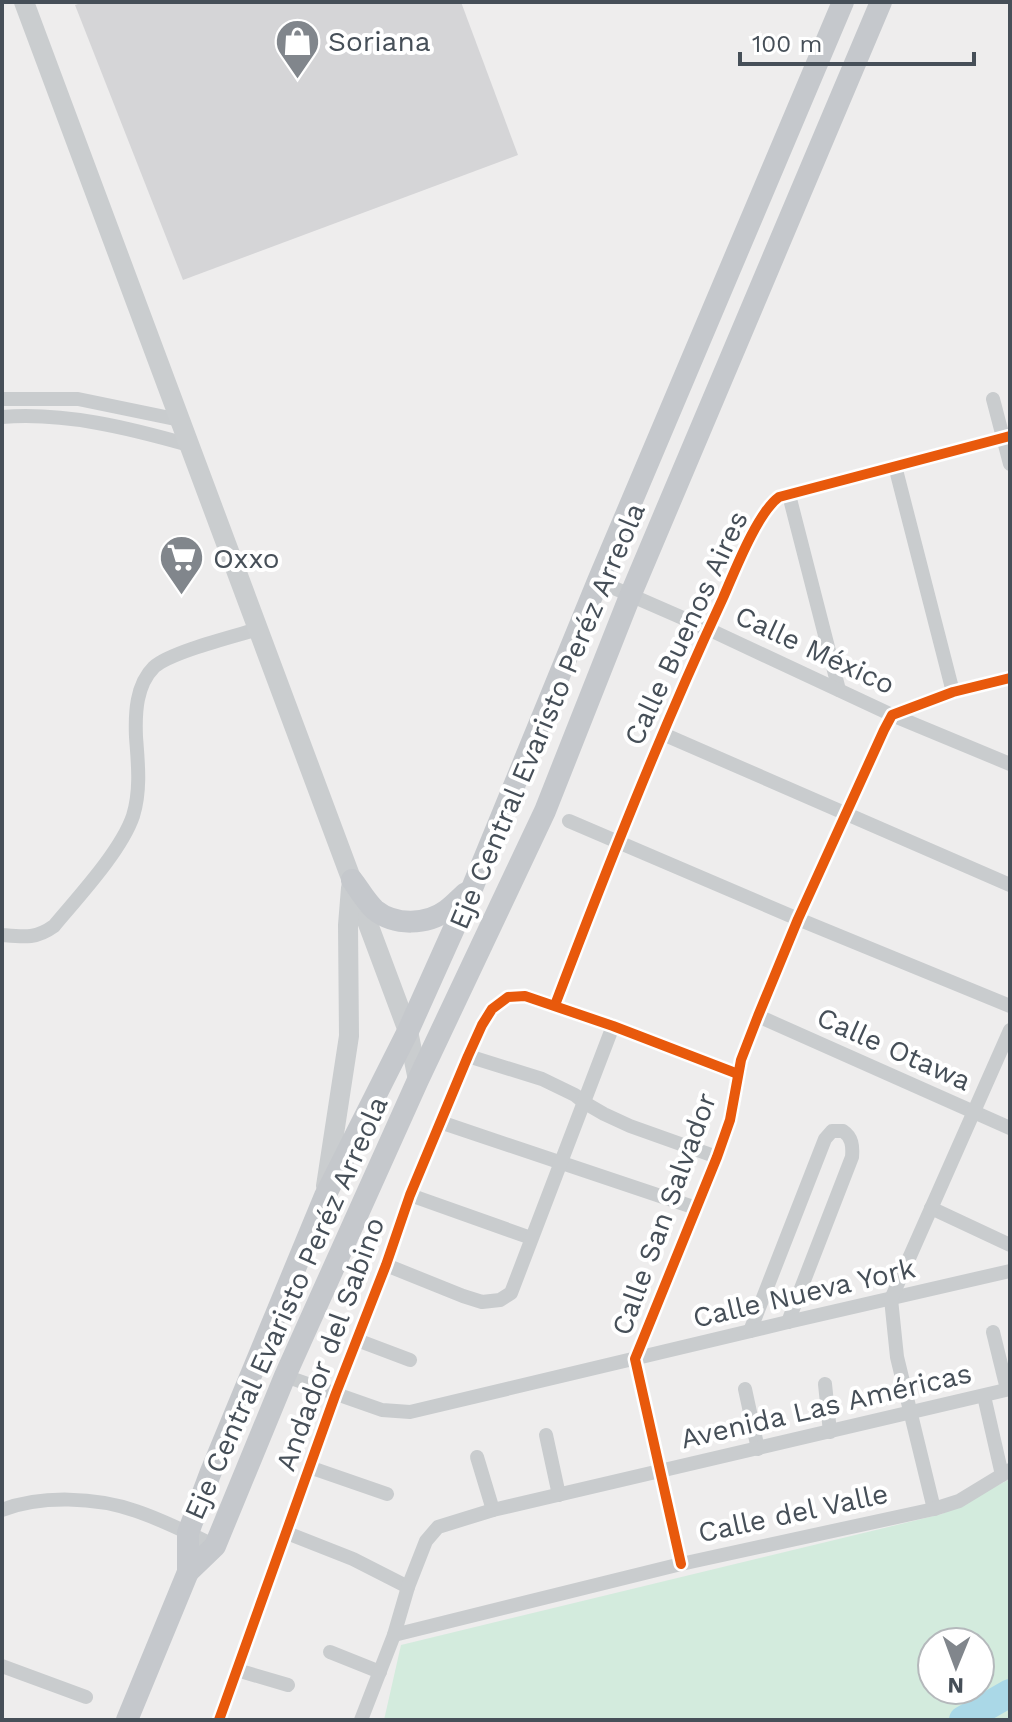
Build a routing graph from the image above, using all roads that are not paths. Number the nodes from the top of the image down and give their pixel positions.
1 (24, 2) edge
2 (843, 2) edge
3 (881, 2) edge
4 (713, 312) junction
5 (744, 326) junction
6 (2, 399) edge
7 (993, 399) dead end
8 (2, 417) edge
9 (180, 420) junction
10 (1006, 437) edge
11 (189, 445) junction
12 (1010, 464) edge
13 (895, 466) junction
14 (789, 495) junction
15 (598, 581) junction
16 (630, 596) junction
17 (258, 629) junction
18 (708, 629) junction
19 (1010, 678) edge
20 (839, 690) junction
21 (953, 692) junction
22 (892, 715) junction
23 (663, 734) junction
24 (1010, 764) edge
25 (846, 814) junction
26 (569, 821) dead end
27 (618, 841) junction
28 (352, 880) junction
29 (1010, 885) edge
30 (473, 886) junction
31 (798, 919) junction
32 (2, 935) edge
33 (555, 1005) junction
34 (1010, 1006) edge
35 (758, 1016) junction
36 (613, 1026) junction
37 (1010, 1030) edge
38 (408, 1031) junction
39 (468, 1056) junction
40 (738, 1074) junction
41 (418, 1080) junction
42 (585, 1103) junction
43 (973, 1112) junction
44 (440, 1122) junction
45 (1010, 1128) edge
46 (717, 1157) junction
47 (560, 1162) junction
48 (410, 1195) junction
49 (325, 1196) junction
50 (696, 1208) junction
51 (931, 1208) junction
52 (531, 1238) junction
53 (1010, 1245) edge
54 (386, 1265) junction
55 (1010, 1271) edge
56 (891, 1299) junction
57 (788, 1322) junction
58 (750, 1331) junction
59 (993, 1332) dead end
60 (357, 1340) junction
61 (635, 1359) junction
62 (410, 1360) dead end
63 (285, 1376) junction
64 (825, 1384) dead end
65 (745, 1389) dead end
66 (1009, 1389) edge
67 (336, 1393) junction
68 (984, 1396) junction
69 (910, 1414) junction
70 (830, 1432) junction
71 (546, 1435) dead end
72 (758, 1449) junction
73 (477, 1457) dead end
74 (309, 1467) junction
75 (661, 1472) junction
76 (1006, 1472) edge
77 (387, 1494) dead end
78 (559, 1495) junction
79 (934, 1509) junction
80 (2, 1510) edge
81 (493, 1510) junction
82 (188, 1533) junction
83 (287, 1533) junction
84 (215, 1546) junction
85 (681, 1564) junction
86 (188, 1572) junction
87 (408, 1587) junction
88 (394, 1635) junction
89 (330, 1652) dead end
90 (2, 1666) edge
91 (237, 1670) junction
92 (380, 1672) junction
93 (288, 1685) dead end
94 (86, 1697) dead end
95 (127, 1720) edge
96 (219, 1720) edge
97 (361, 1720) edge

1 - 9 main road
2 - 4 main road, Eje Central Evaristo Peréz Arreola
3 - 5 main road, Eje Central Evaristo Peréz Arreola
4 - 5 main road
4 - 15 main road, Eje Central Evaristo Peréz Arreola
5 - 16 main road, Eje Central Evaristo Peréz Arreola
6 - 9 street
7 - 10 street
8 - 11 street
9 - 11 main road
10 - 12 street
10 - 13 street, Calle Buenos Aires
11 - 17 main road
13 - 14 street, Calle Buenos Aires
13 - 21 street
14 - 18 street, Calle Buenos Aires
14 - 20 street
15 - 16 street, Calle México
15 - 30 main road, Eje Central Evaristo Peréz Arreola
16 - 18 street, Calle México
16 - 41 main road, Eje Central Evaristo Peréz Arreola
17 - 28 main road
17 - 32 street
18 - 20 street, Calle México
18 - 23 street, Calle Buenos Aires
19 - 21 street
20 - 22 street, Calle México
21 - 22 street
22 - 24 street, Calle México
22 - 25 street, Calle San Salvador
23 - 25 street
23 - 27 street, Calle Buenos Aires
25 - 29 street
25 - 31 street, Calle San Salvador
26 - 27 street
27 - 31 street
27 - 33 street, Calle Buenos Aires
28 - 30 main road
28 - 38 main road
28 - 49 main road
30 - 38 main road, Eje Central Evaristo Peréz Arreola
31 - 34 street
31 - 35 street, Calle San Salvador
33 - 36 street
33 - 39 street, Andador del Sabino
35 - 40 street, Calle San Salvador
35 - 43 street, Calle Otawa
36 - 40 street
36 - 42 street
37 - 43 street
38 - 41 main road
38 - 49 main road, Eje Central Evaristo Peréz Arreola
39 - 42 street
39 - 44 street, Andador del Sabino
40 - 46 street, Calle San Salvador
41 - 63 main road, Eje Central Evaristo Peréz Arreola
42 - 46 street
42 - 47 street
43 - 45 street, Calle Otawa
43 - 51 street
44 - 47 street
44 - 48 street, Andador del Sabino
46 - 50 street, Calle San Salvador
47 - 50 street
47 - 52 street
48 - 52 street
48 - 54 street, Andador del Sabino
49 - 82 main road, Eje Central Evaristo Peréz Arreola
50 - 61 street, Calle San Salvador
51 - 53 street
51 - 56 street
52 - 54 street
54 - 60 street, Andador del Sabino
55 - 56 street, Calle Nueva York
56 - 57 street, Calle Nueva York
56 - 69 street
57 - 58 street, Calle Nueva York
57 - 58 street
58 - 61 street, Calle Nueva York
59 - 66 street
60 - 62 street
60 - 67 street, Andador del Sabino
61 - 67 street, Calle Nueva York
61 - 75 street, Calle San Salvador
63 - 67 street, Calle Nueva York
63 - 84 main road, Eje Central Evaristo Peréz Arreola
64 - 70 street
65 - 72 street
66 - 68 street, Avenida Las Américas
67 - 74 street, Andador del Sabino
68 - 69 street, Avenida Las Américas
68 - 76 street
69 - 70 street, Avenida Las Américas
69 - 79 street
70 - 72 street, Avenida Las Américas
71 - 78 street
72 - 75 street, Avenida Las Américas
73 - 81 street
74 - 77 street
74 - 83 street, Andador del Sabino
75 - 78 street, Avenida Las Américas
75 - 85 street, Calle San Salvador
76 - 79 street, Calle del Valle
78 - 81 street, Avenida Las Américas
79 - 85 street, Calle del Valle
80 - 82 street
81 - 87 street, Avenida Las Américas
82 - 84 street
82 - 86 main road, Eje Central Evaristo Peréz Arreola
83 - 87 street
83 - 91 street, Andador del Sabino
84 - 86 main road, Eje Central Evaristo Peréz Arreola
85 - 88 street, Calle del Valle
86 - 95 main road, Eje Central Evaristo Peréz Arreola
87 - 88 street, Avenida Las Américas
88 - 92 street, Avenida Las Américas
89 - 92 street
90 - 94 street
91 - 93 street
91 - 96 street, Andador del Sabino
92 - 97 street, Avenida Las Américas

